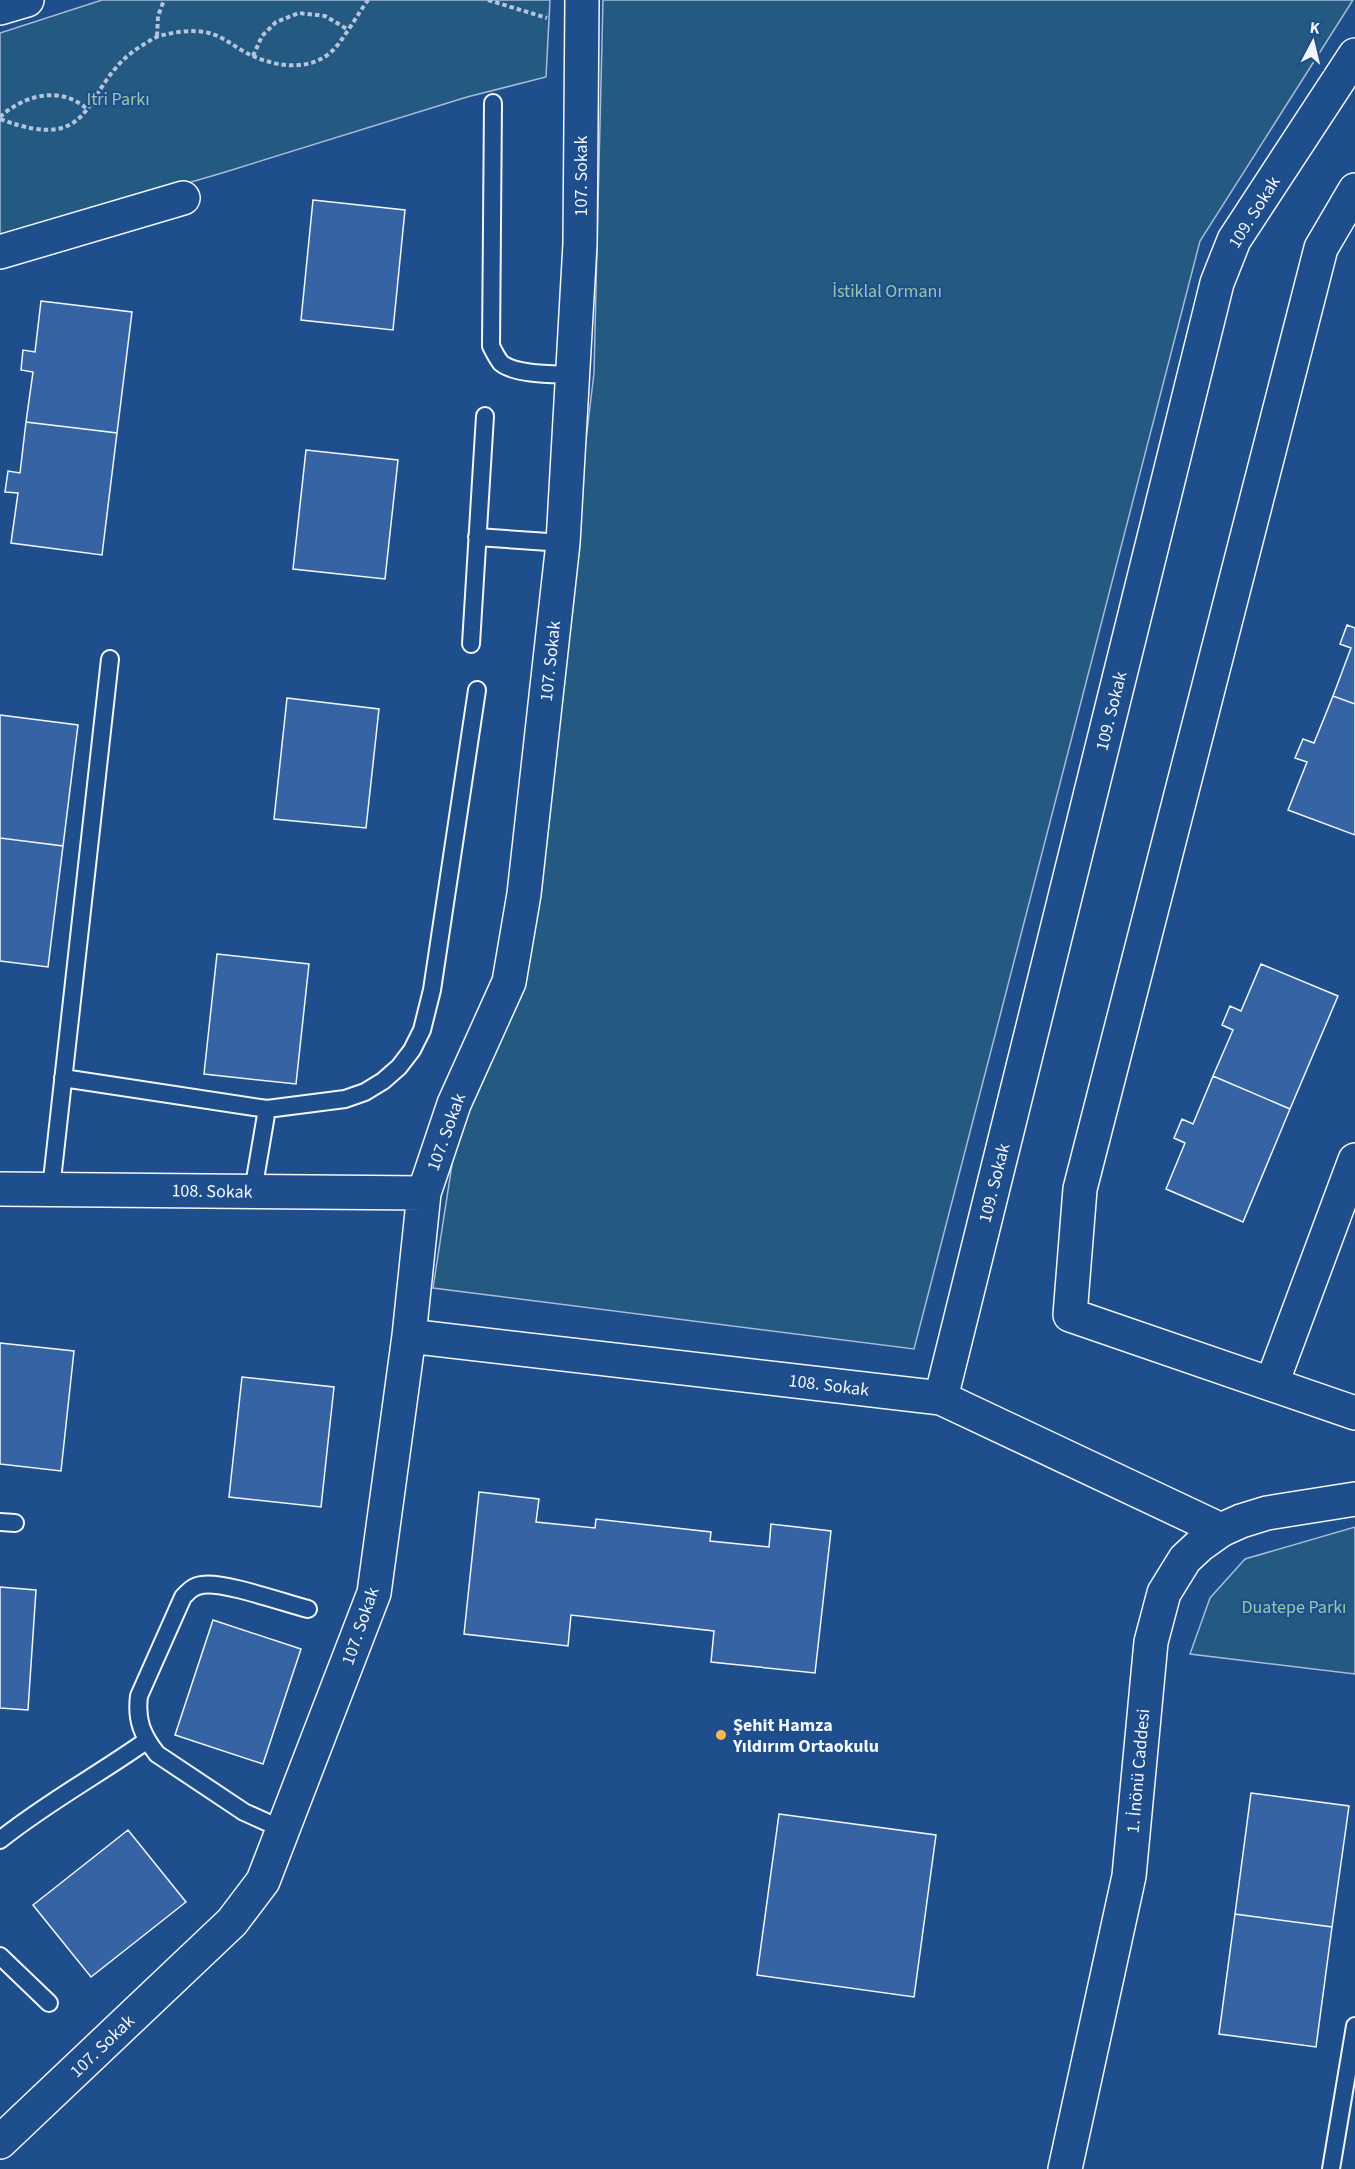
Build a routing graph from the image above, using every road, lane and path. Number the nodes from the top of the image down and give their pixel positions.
1 (27, 0) edge
2 (164, 0) edge
3 (368, 0) edge
4 (488, 0) edge
5 (0, 8) edge
6 (582, 12) edge
7 (347, 29) junction
8 (157, 36) junction
9 (1355, 55) edge
10 (252, 56) junction
11 (493, 103) dead end
12 (88, 109) junction
13 (0, 118) edge
14 (1355, 189) edge
15 (183, 198) dead end
16 (0, 252) edge
17 (573, 375) junction
18 (485, 416) dead end
19 (477, 537) junction
20 (563, 543) junction
21 (471, 644) dead end
22 (110, 659) dead end
23 (477, 690) dead end
24 (63, 1078) junction
25 (267, 1110) junction
26 (1355, 1160) edge
27 (0, 1189) edge
28 (51, 1189) junction
29 (253, 1191) junction
30 (424, 1193) junction
31 (409, 1336) junction
32 (1272, 1383) junction
33 (940, 1398) junction
34 (1355, 1413) edge
35 (1355, 1499) edge
36 (1221, 1530) junction
37 (308, 1609) dead end
38 (146, 1741) junction
39 (284, 1830) junction
40 (0, 1840) edge
41 (0, 1956) edge
42 (49, 2003) dead end
43 (1355, 2026) edge
44 (0, 2142) edge
45 (1065, 2169) edge
46 (1331, 2169) edge

1 - 5 street
2 - 8 path
3 - 7 path
4 - 6 path
6 - 17 street, 107. Sokak
7 - 10 path
7 - 10 path
8 - 10 path
8 - 12 path
9 - 33 street, 109. Sokak
11 - 17 lane
12 - 13 path
12 - 13 path
14 - 32 street
15 - 16 street
17 - 20 street, 107. Sokak
18 - 19 lane
19 - 20 lane
19 - 21 lane
20 - 30 street, 107. Sokak
22 - 24 lane
23 - 25 lane
24 - 25 lane
24 - 28 lane
25 - 29 lane
26 - 32 street
27 - 28 street, 108. Sokak
28 - 29 street, 108. Sokak
29 - 30 street, 108. Sokak
30 - 31 street, 107. Sokak
31 - 33 street, 108. Sokak
31 - 39 street, 107. Sokak
32 - 34 street
33 - 36 street, 108. Sokak
35 - 36 street, 1. İnönü Caddesi
36 - 45 street, 1. İnönü Caddesi
37 - 38 lane
38 - 39 lane
38 - 40 lane
39 - 44 street, 107. Sokak
41 - 42 lane
43 - 46 lane

